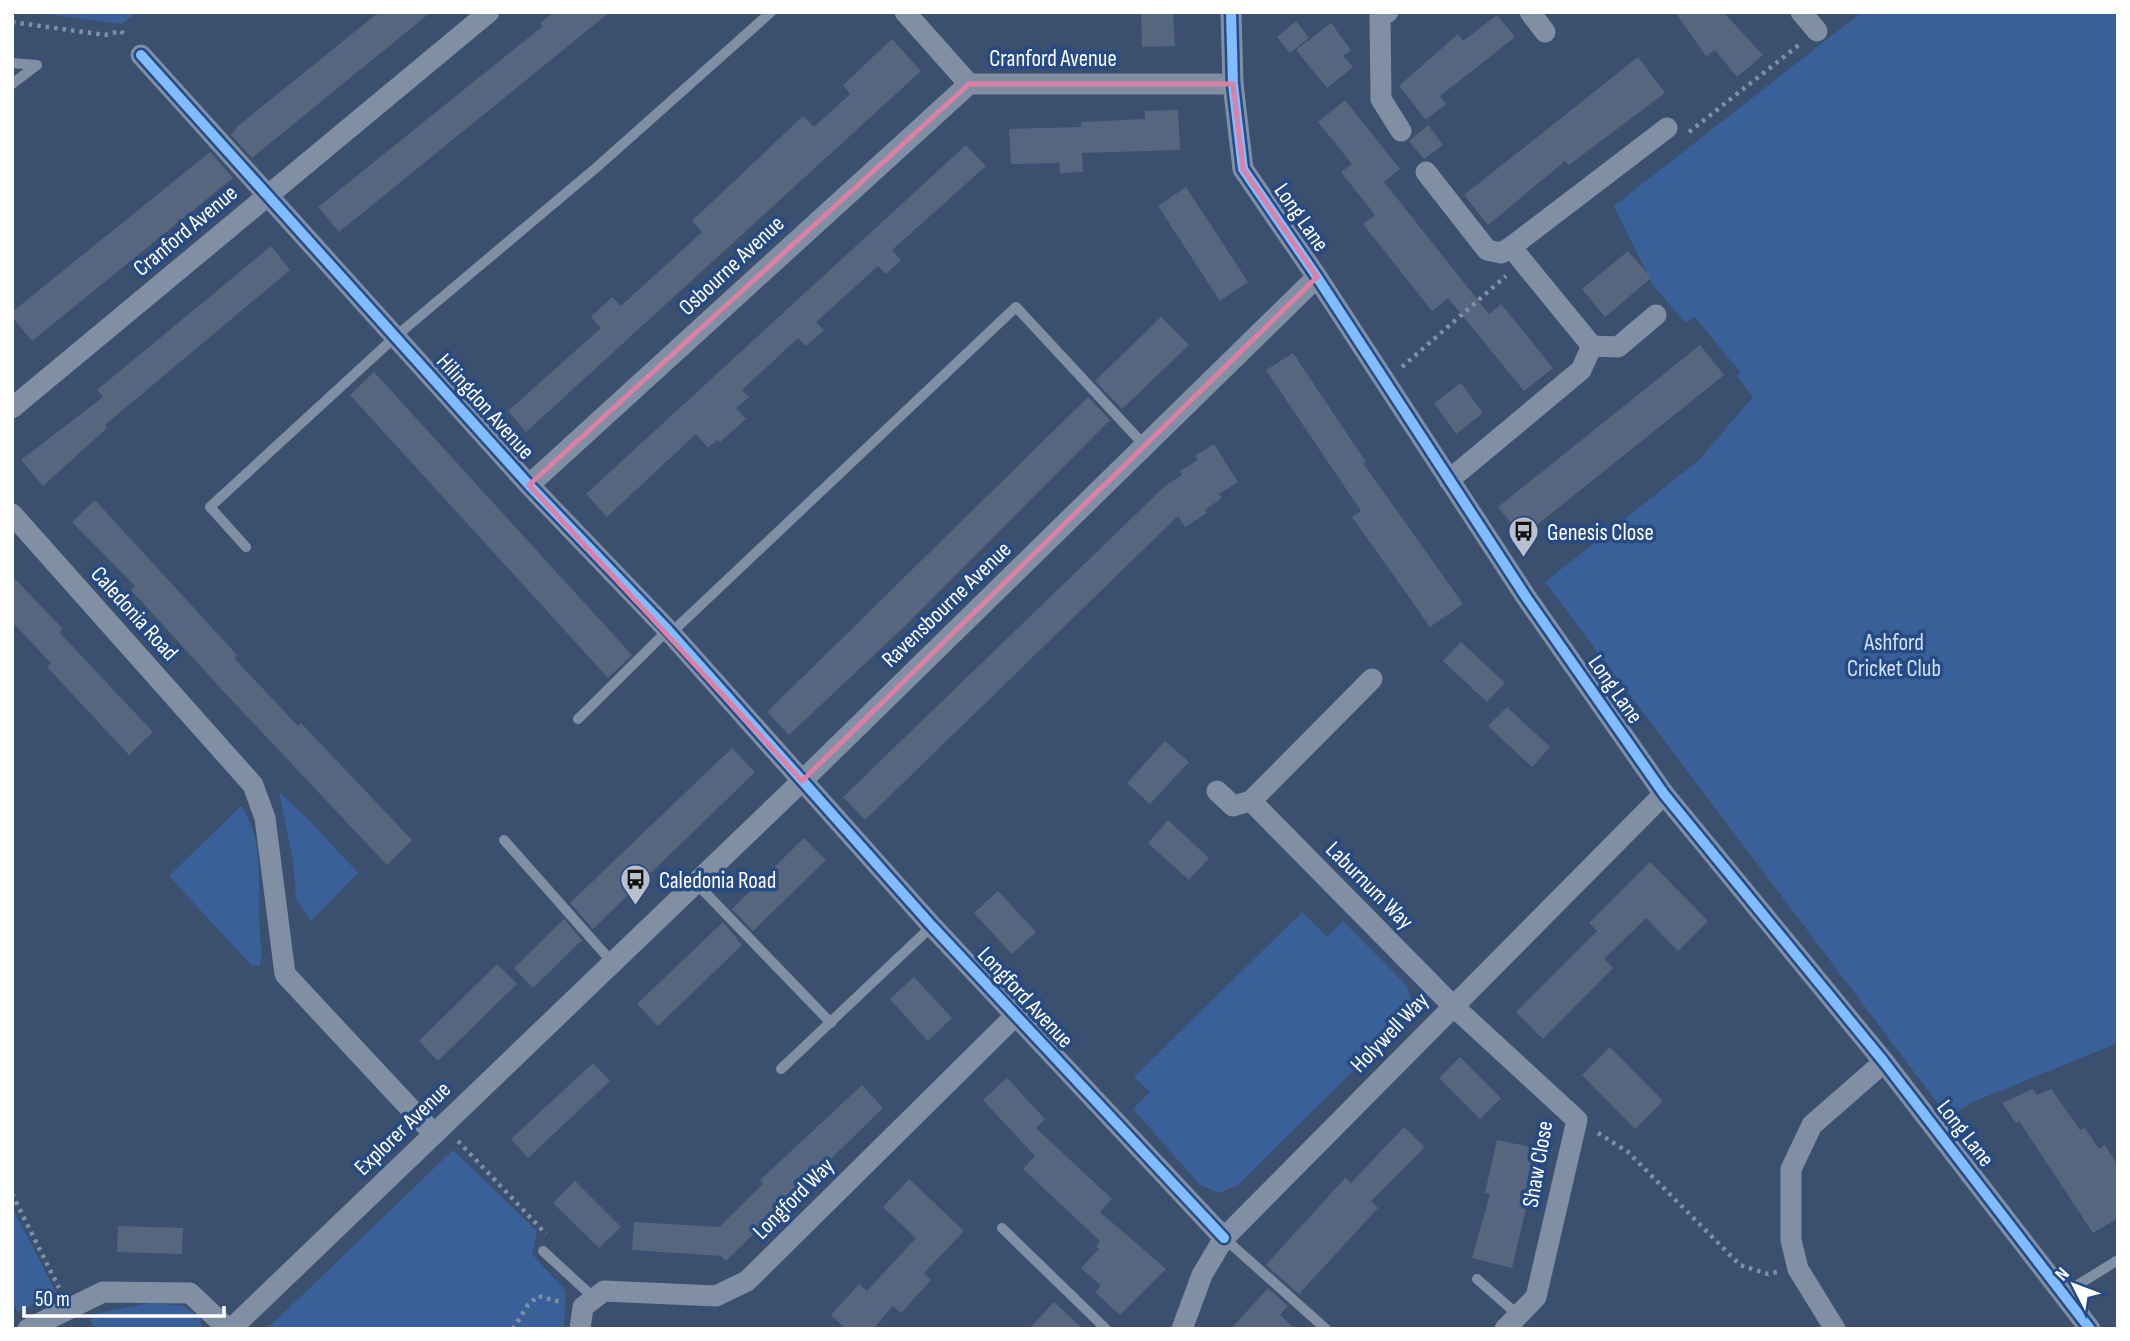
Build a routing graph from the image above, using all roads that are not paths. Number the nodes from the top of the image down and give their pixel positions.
1 (489, 12) edge
2 (771, 12) edge
3 (905, 12) edge
4 (1231, 12) edge
5 (1530, 12) edge
6 (1801, 12) edge
7 (1381, 13) edge
8 (1817, 31) dead end
9 (1545, 32) dead end
10 (141, 55) road end
11 (12, 62) edge
12 (1233, 83) junction
13 (12, 84) edge
14 (969, 84) junction
15 (1667, 128) dead end
16 (1401, 131) dead end
17 (1426, 172) dead end
18 (268, 195) junction
19 (1511, 247) junction
20 (1317, 277) junction
21 (1656, 315) dead end
22 (395, 337) junction
23 (1592, 346) junction
24 (12, 408) edge
25 (1144, 446) junction
26 (1449, 480) junction
27 (529, 485) junction
28 (12, 514) edge
29 (246, 547) dead end
30 (670, 632) junction
31 (1372, 679) dead end
32 (578, 719) dead end
33 (802, 781) junction
34 (1217, 791) dead end
35 (1664, 794) junction
36 (1251, 801) junction
37 (504, 840) dead end
38 (695, 882) junction
39 (932, 926) junction
40 (610, 963) junction
41 (1452, 1005) junction
42 (1015, 1016) junction
43 (831, 1023) junction
44 (1884, 1062) junction
45 (781, 1069) dead end
46 (438, 1130) junction
47 (1002, 1228) dead end
48 (1224, 1238) junction
49 (543, 1251) dead end
50 (2118, 1260) edge
51 (1477, 1279) dead end
52 (2063, 1294) junction
53 (588, 1302) junction
54 (1511, 1322) edge
55 (28, 1329) edge
56 (229, 1329) edge
57 (580, 1329) edge
58 (1106, 1329) edge
59 (1181, 1329) edge
60 (1326, 1329) edge
61 (1835, 1329) edge
62 (2090, 1329) edge

1 - 18 street, Cranford Avenue
2 - 22 lane
3 - 14 street, Cranford Avenue
4 - 12 street, Long Lane
5 - 9 street
6 - 8 street
7 - 16 street
10 - 18 street, Hilingdon Avenue
11 - 13 lane
12 - 14 street, Cranford Avenue
12 - 20 street, Long Lane
14 - 27 street, Osbourne Avenue
15 - 19 street
17 - 19 street
18 - 22 street, Hilingdon Avenue
18 - 24 street, Cranford Avenue
19 - 23 street
20 - 25 street, Ravensbourne Avenue
20 - 26 street, Long Lane
21 - 23 street
22 - 27 street, Hilingdon Avenue
22 - 29 lane
23 - 26 street
25 - 30 lane
25 - 33 street, Ravensbourne Avenue
26 - 35 street, Long Lane
27 - 30 street, Hilingdon Avenue
28 - 46 street, Caledonia Road
30 - 32 lane
30 - 33 street, Hilingdon Avenue
31 - 36 street
33 - 38 street, Ravensbourne Avenue
33 - 39 street, Longford Avenue
34 - 36 street
35 - 41 street, Holywell Way
35 - 44 street, Long Lane
36 - 41 street, Laburnum Way
37 - 40 lane
38 - 40 street, Ravensbourne Avenue
38 - 43 lane
39 - 42 street, Longford Avenue
39 - 43 lane
40 - 46 street, Explorer Avenue
41 - 48 street, Holywell Way
41 - 54 street, Shaw Close
42 - 48 street, Longford Avenue
42 - 53 street, Longford Way
43 - 45 lane
44 - 52 street, Long Lane
44 - 61 street
46 - 56 street, Explorer Avenue
47 - 58 lane
48 - 59 street, Holywell Way
48 - 60 lane
49 - 53 lane
50 - 52 lane
51 - 54 lane
52 - 62 street, Long Lane
53 - 57 street
55 - 56 street

